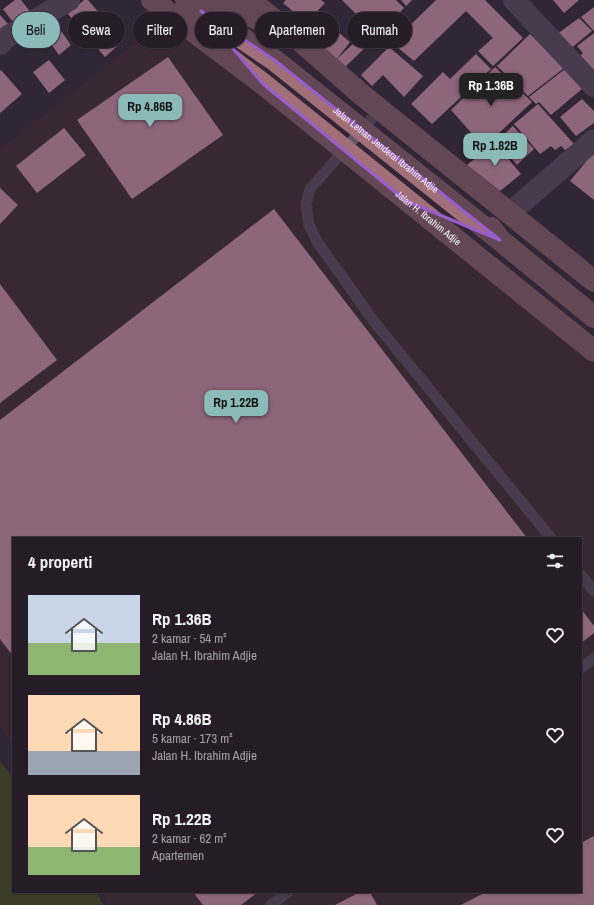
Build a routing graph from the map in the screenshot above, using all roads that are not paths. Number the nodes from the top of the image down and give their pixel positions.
1 (69, 0) edge
2 (152, 0) edge
3 (249, 0) edge
4 (514, 0) edge
5 (203, 3) edge
6 (264, 12) edge
7 (255, 22) edge
8 (0, 44) edge
9 (308, 48) edge
10 (263, 84) junction
11 (594, 86) edge
12 (380, 110) junction
13 (363, 130) junction
14 (594, 140) edge
15 (344, 150) junction
16 (444, 162) junction
17 (406, 201) junction
18 (510, 213) junction
19 (508, 247) junction
20 (590, 274) edge
21 (594, 318) edge
22 (594, 351) edge
23 (550, 537) edge
24 (582, 576) edge
25 (594, 591) edge
26 (594, 658) edge
27 (582, 667) edge
28 (287, 893) edge
29 (271, 905) edge

1 - 8 street
2 - 10 main road, Jalan H. Ibrahim Adjie
3 - 6 main road
4 - 11 street
5 - 7 main road
5 - 10 main road, Jalan H. Ibrahim Adjie
5 - 13 main road, Jalan Letnan Jenderal Ibrahim Adjie
9 - 12 main road
10 - 15 main road, Jalan H. Ibrahim Adjie
12 - 13 lane
12 - 16 main road
13 - 15 lane
13 - 19 main road, Jalan Letnan Jenderal Ibrahim Adjie
14 - 18 street
15 - 17 main road, Jalan H. Ibrahim Adjie
15 - 23 lane
16 - 18 main road
16 - 19 main road
17 - 19 main road
17 - 22 main road, Jalan H. Ibrahim Adjie
18 - 20 main road
19 - 21 main road
24 - 25 lane
26 - 27 lane
28 - 29 lane

